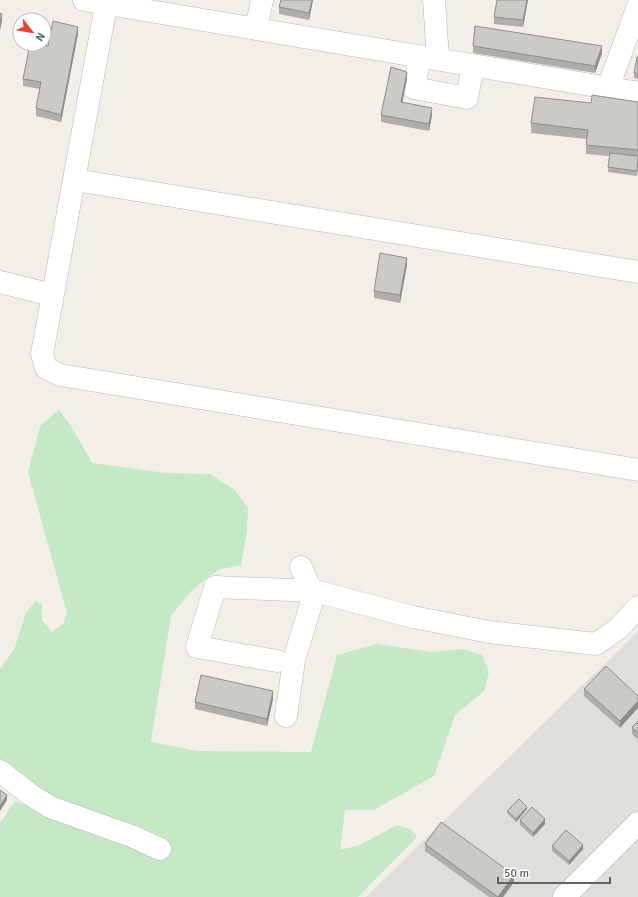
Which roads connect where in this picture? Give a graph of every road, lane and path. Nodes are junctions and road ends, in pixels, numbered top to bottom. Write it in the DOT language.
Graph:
graph roads {
  1 [pos="84,0"];
  2 [pos="262,0"];
  3 [pos="434,0"];
  4 [pos="106,2"];
  5 [pos="638,6"];
  6 [pos="256,29"];
  7 [pos="429,58"];
  8 [pos="473,65"];
  9 [pos="608,88"];
  10 [pos="638,93"];
  11 [pos="75,180"];
  12 [pos="638,272"];
  13 [pos="0,282"];
  14 [pos="52,295"];
  15 [pos="638,470"];
  16 [pos="301,567"];
  17 [pos="315,591"];
  18 [pos="638,607"];
  19 [pos="277,660"];
  20 [pos="286,716"];
  21 [pos="0,771"];
  22 [pos="638,823"];
  23 [pos="160,849"];
  24 [pos="564,897"];
  1 -- 4 [label="street"];
  2 -- 6 [label="street"];
  3 -- 7 [label="street"];
  4 -- 6 [label="street"];
  4 -- 11 [label="street"];
  5 -- 9 [label="street"];
  6 -- 7 [label="street"];
  7 -- 8 [label="street"];
  7 -- 8 [label="street"];
  8 -- 9 [label="street"];
  9 -- 10 [label="street"];
  11 -- 12 [label="street"];
  11 -- 14 [label="street"];
  13 -- 14 [label="street"];
  14 -- 15 [label="street"];
  16 -- 17 [label="street"];
  17 -- 18 [label="street"];
  17 -- 19 [label="street"];
  17 -- 20 [label="street"];
  21 -- 23 [label="street"];
  22 -- 24 [label="street"];
}
